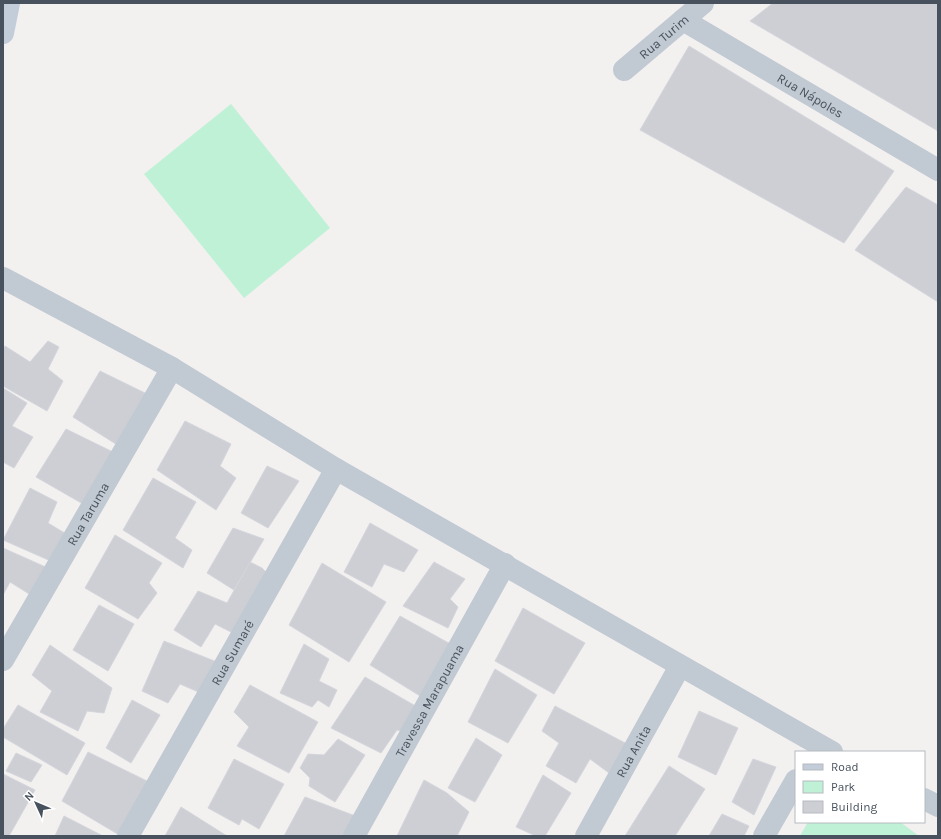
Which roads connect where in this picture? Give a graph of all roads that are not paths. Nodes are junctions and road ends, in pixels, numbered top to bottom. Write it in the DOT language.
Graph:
graph roads {
  1 [pos="9,3"];
  2 [pos="703,3"];
  3 [pos="683,20"];
  4 [pos="3,34"];
  5 [pos="624,70"];
  6 [pos="938,170"];
  7 [pos="3,278"];
  8 [pos="172,368"];
  9 [pos="336,469"];
  10 [pos="505,564"];
  11 [pos="3,660"];
  12 [pos="680,666"];
  13 [pos="820,749"];
  14 [pos="795,782"];
  15 [pos="925,800"];
  16 [pos="938,806"];
  17 [pos="128,836"];
  18 [pos="354,836"];
  19 [pos="586,836"];
  20 [pos="764,836"];
  1 -- 4 [label="street"];
  2 -- 3 [label="street, Rua Turim"];
  3 -- 5 [label="street, Rua Turim"];
  3 -- 6 [label="street, Rua Nápoles"];
  7 -- 8 [label="street"];
  8 -- 9 [label="street"];
  8 -- 11 [label="street, Rua Taruma"];
  9 -- 10 [label="street"];
  9 -- 17 [label="street, Rua Sumaré"];
  10 -- 12 [label="street"];
  10 -- 18 [label="street, Travessa Marapuama"];
  12 -- 13 [label="street"];
  12 -- 19 [label="street, Rua Anita"];
  14 -- 20 [label="street"];
  15 -- 16 [label="street"];
}
